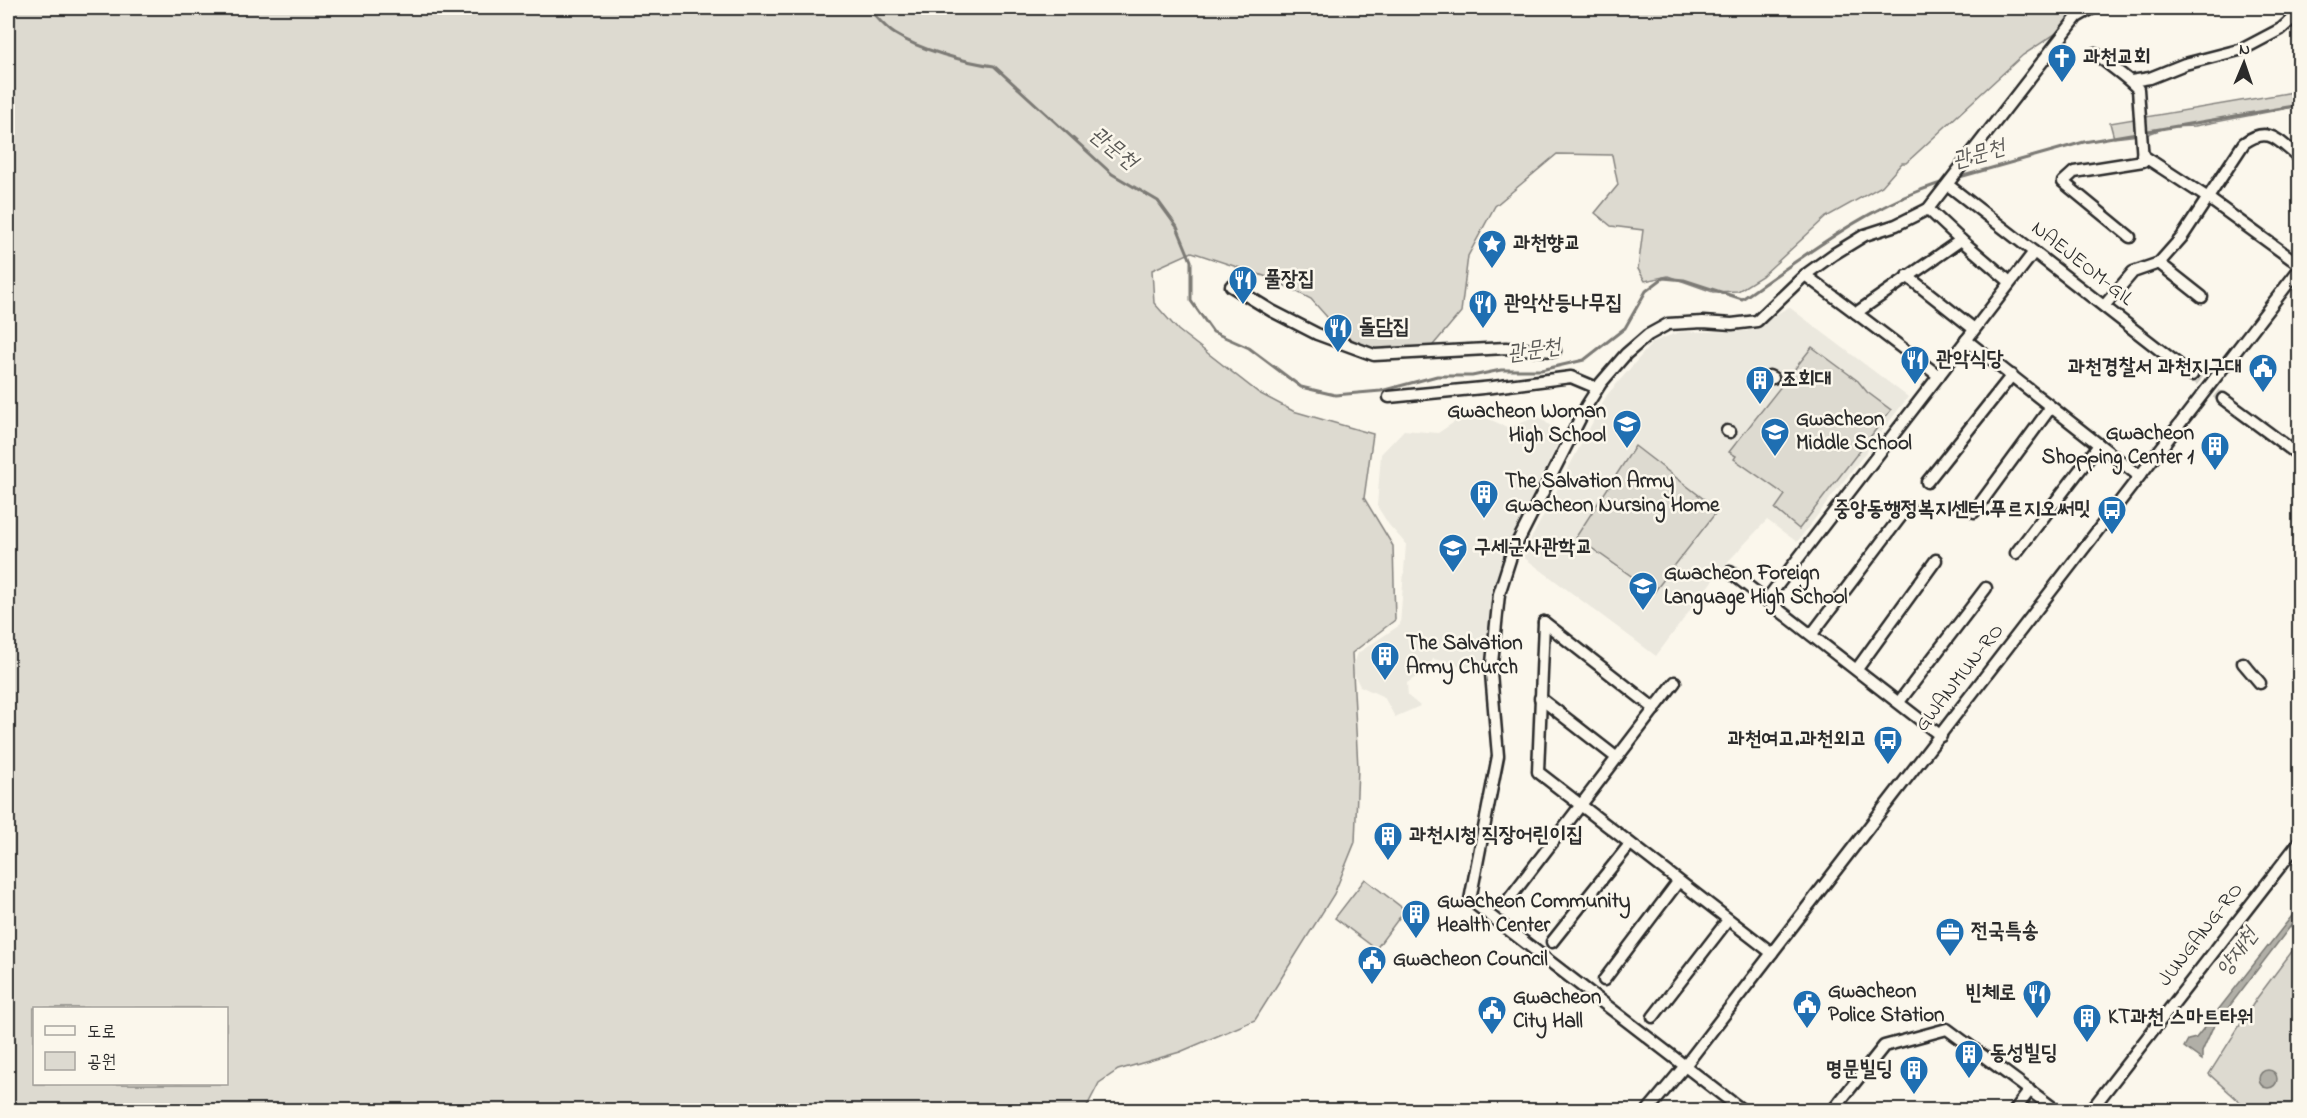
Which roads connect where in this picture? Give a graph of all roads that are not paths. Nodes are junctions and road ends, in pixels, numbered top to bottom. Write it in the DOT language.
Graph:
graph roads {
  1 [pos="2093,8"];
  2 [pos="2300,12"];
  3 [pos="2095,53"];
  4 [pos="2131,81"];
  5 [pos="2142,155"];
  6 [pos="2300,158"];
  7 [pos="1948,184"];
  8 [pos="2208,198"];
  9 [pos="1928,209"];
  10 [pos="2130,237"];
  11 [pos="1961,240"];
  12 [pos="2034,252"];
  13 [pos="2159,263"];
  14 [pos="2300,267"];
  15 [pos="1805,275"];
  16 [pos="1907,276"];
  17 [pos="2010,282"];
  18 [pos="1231,286"];
  19 [pos="2202,297"];
  20 [pos="2104,306"];
  21 [pos="1856,313"];
  22 [pos="1974,329"];
  23 [pos="1966,340"];
  24 [pos="1555,351"];
  25 [pos="2012,375"];
  26 [pos="2192,375"];
  27 [pos="1939,376"];
  28 [pos="1597,388"];
  29 [pos="1389,397"];
  30 [pos="2223,399"];
  31 [pos="2051,407"];
  32 [pos="2099,445"];
  33 [pos="2300,456"];
  34 [pos="2139,476"];
  35 [pos="1927,482"];
  36 [pos="1908,507"];
  37 [pos="1974,512"];
  38 [pos="2016,553"];
  39 [pos="1936,561"];
  40 [pos="1730,572"];
  41 [pos="1986,588"];
  42 [pos="1767,599"];
  43 [pos="1812,634"];
  44 [pos="2243,663"];
  45 [pos="1857,669"];
  46 [pos="1675,682"];
  47 [pos="2260,683"];
  48 [pos="1540,698"];
  49 [pos="1899,702"];
  50 [pos="1655,709"];
  51 [pos="1941,735"];
  52 [pos="1617,758"];
  53 [pos="1580,806"];
  54 [pos="2300,841"];
  55 [pos="1630,844"];
  56 [pos="1678,882"];
  57 [pos="1509,899"];
  58 [pos="1728,920"];
  59 [pos="1552,942"];
  60 [pos="1772,953"];
  61 [pos="1604,980"];
  62 [pos="1653,1017"];
  63 [pos="1684,1067"];
  64 [pos="2030,1090"];
  65 [pos="1838,1109"];
  66 [pos="1648,1110"];
  67 [pos="1742,1110"];
  68 [pos="2015,1110"];
  69 [pos="2056,1110"];
  70 [pos="2091,1110"];
  1 -- 7 [label="street"];
  2 -- 4 [label="street"];
  3 -- 4 [label="street"];
  4 -- 5 [label="street"];
  5 -- 8 [label="street"];
  5 -- 10 [label="street"];
  6 -- 8 [label="street"];
  7 -- 9 [label="street"];
  7 -- 12 [label="street, NAEJEOM-GIL"];
  8 -- 13 [label="street"];
  8 -- 14 [label="street"];
  9 -- 11 [label="street"];
  9 -- 15 [label="street"];
  11 -- 16 [label="street"];
  11 -- 17 [label="street"];
  12 -- 17 [label="street"];
  12 -- 20 [label="street, NAEJEOM-GIL"];
  13 -- 19 [label="street"];
  13 -- 20 [label="street"];
  14 -- 34 [label="street, GWANMUN-RO"];
  15 -- 21 [label="street"];
  15 -- 28 [label="street"];
  16 -- 21 [label="street"];
  16 -- 22 [label="street"];
  17 -- 22 [label="street"];
  18 -- 24 [label="street"];
  20 -- 26 [label="street, NAEJEOM-GIL"];
  21 -- 27 [label="street"];
  22 -- 23 [label="street"];
  23 -- 25 [label="street"];
  23 -- 27 [label="street"];
  25 -- 31 [label="street"];
  25 -- 35 [label="street"];
  27 -- 42 [label="street"];
  28 -- 29 [label="street"];
  28 -- 63 [label="street"];
  30 -- 33 [label="street"];
  31 -- 32 [label="street"];
  31 -- 37 [label="street"];
  32 -- 34 [label="street"];
  32 -- 38 [label="street"];
  34 -- 51 [label="street, GWANMUN-RO"];
  36 -- 43 [label="street"];
  39 -- 45 [label="street"];
  40 -- 42 [label="street"];
  41 -- 49 [label="street"];
  42 -- 43 [label="street"];
  43 -- 45 [label="street"];
  44 -- 47 [label="street"];
  45 -- 49 [label="street"];
  46 -- 50 [label="street"];
  48 -- 50 [label="street"];
  48 -- 52 [label="street"];
  48 -- 53 [label="street"];
  49 -- 51 [label="street"];
  50 -- 52 [label="street"];
  51 -- 60 [label="street, GWANMUN-RO"];
  52 -- 53 [label="street"];
  53 -- 55 [label="street"];
  53 -- 57 [label="street"];
  54 -- 70 [label="street, JUNGANG-RO"];
  55 -- 56 [label="street"];
  55 -- 59 [label="street"];
  56 -- 58 [label="street"];
  56 -- 61 [label="street"];
  58 -- 60 [label="street"];
  58 -- 62 [label="street"];
  60 -- 63 [label="street, GWANMUN-RO"];
  63 -- 66 [label="street, GWANMUN-RO"];
  63 -- 67 [label="street"];
  64 -- 65 [label="street"];
  64 -- 68 [label="street"];
  64 -- 69 [label="street"];
}
